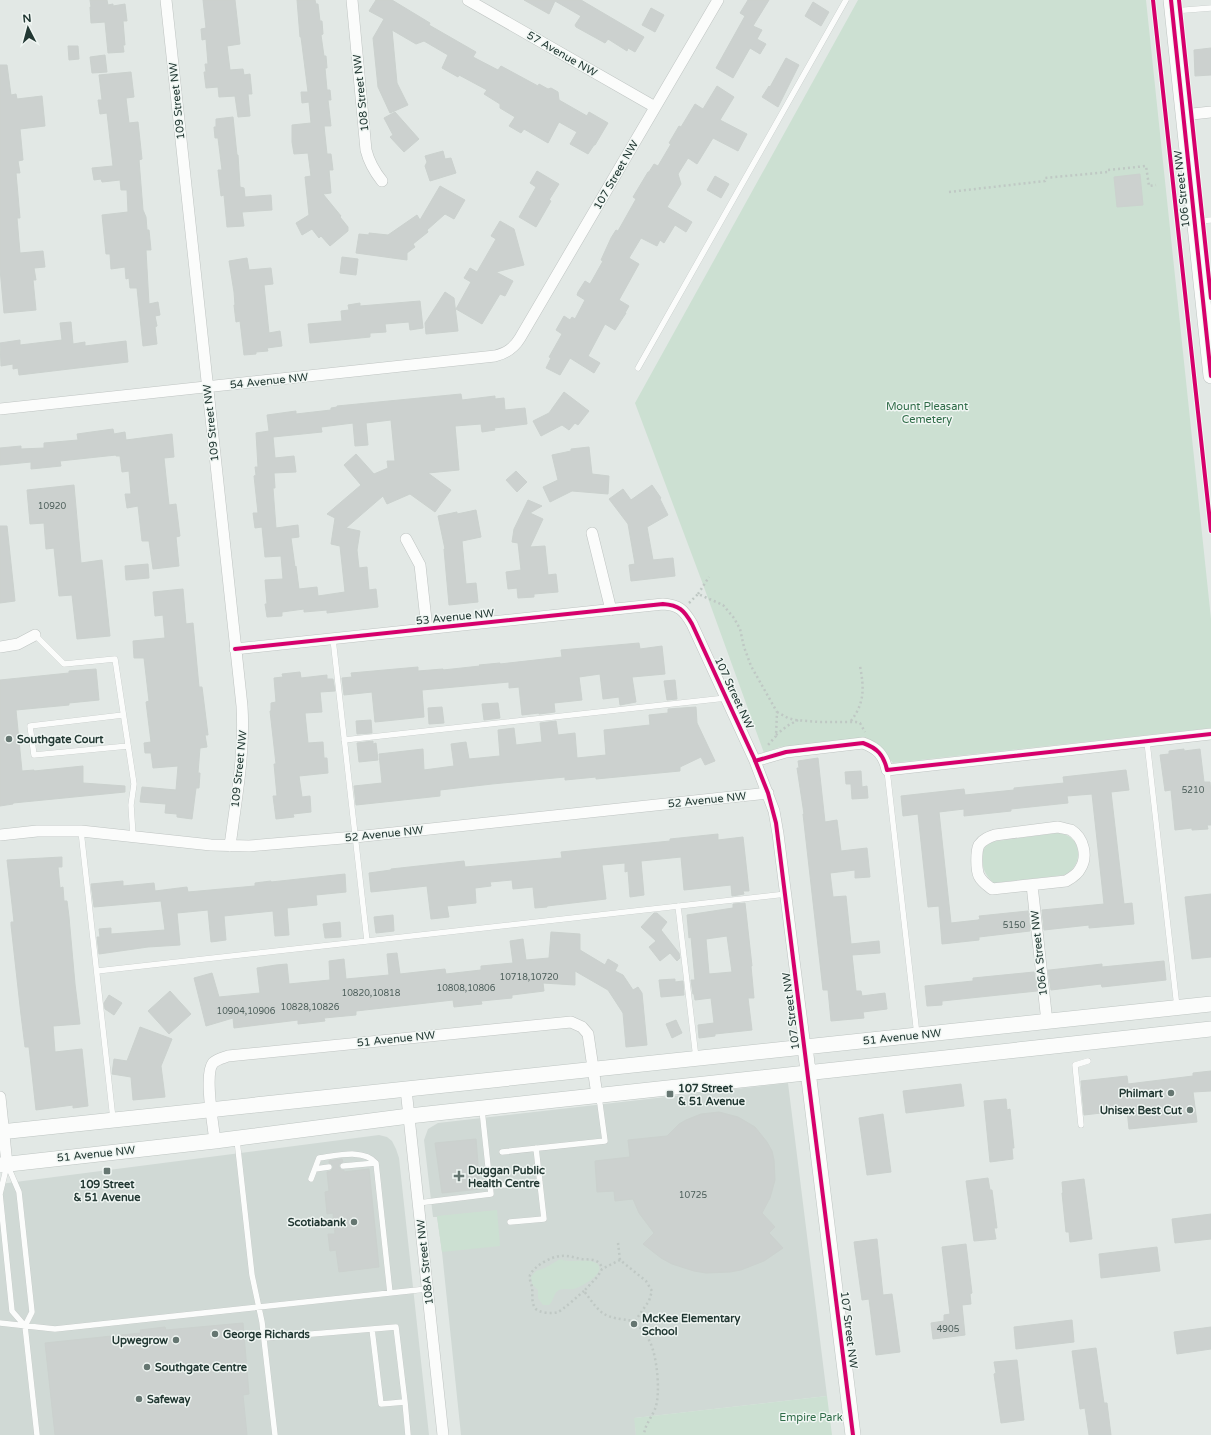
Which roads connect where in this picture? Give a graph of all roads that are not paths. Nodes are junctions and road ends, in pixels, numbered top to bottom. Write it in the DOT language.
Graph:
graph roads {
  1 [pos="166,0"];
  2 [pos="352,0"];
  3 [pos="468,0"];
  4 [pos="718,0"];
  5 [pos="846,0"];
  6 [pos="1172,6"];
  7 [pos="1211,8"];
  8 [pos="655,107"];
  9 [pos="1211,112"];
  10 [pos="1183,115"];
  11 [pos="382,181"];
  12 [pos="1211,220"];
  13 [pos="1195,221"];
  14 [pos="512,349"];
  15 [pos="638,368"];
  16 [pos="1211,376"];
  17 [pos="208,387"];
  18 [pos="0,409"];
  19 [pos="592,533"];
  20 [pos="406,539"];
  21 [pos="676,606"];
  22 [pos="611,610"];
  23 [pos="427,629"];
  24 [pos="35,635"];
  25 [pos="333,639"];
  26 [pos="0,648"];
  27 [pos="235,649"];
  28 [pos="726,698"];
  29 [pos="123,715"];
  30 [pos="1211,734"];
  31 [pos="344,740"];
  32 [pos="1147,742"];
  33 [pos="128,746"];
  34 [pos="755,761"];
  35 [pos="887,770"];
  36 [pos="768,794"];
  37 [pos="81,831"];
  38 [pos="0,835"];
  39 [pos="133,836"];
  40 [pos="355,837"];
  41 [pos="230,846"];
  42 [pos="1032,885"];
  43 [pos="786,894"];
  44 [pos="678,906"];
  45 [pos="367,941"];
  46 [pos="97,971"];
  47 [pos="1211,1004"];
  48 [pos="1177,1008"];
  49 [pos="1047,1022"];
  50 [pos="1211,1029"];
  51 [pos="918,1035"];
  52 [pos="805,1047"];
  53 [pos="696,1058"];
  54 [pos="1088,1061"];
  55 [pos="593,1069"];
  56 [pos="808,1072"];
  57 [pos="406,1089"];
  58 [pos="597,1095"];
  59 [pos="0,1097"];
  60 [pos="482,1108"];
  61 [pos="212,1110"];
  62 [pos="409,1116"];
  63 [pos="113,1120"];
  64 [pos="1081,1125"];
  65 [pos="2,1132"];
  66 [pos="237,1138"];
  67 [pos="215,1141"];
  68 [pos="536,1148"];
  69 [pos="502,1152"];
  70 [pos="376,1163"];
  71 [pos="4,1165"];
  72 [pos="343,1166"];
  73 [pos="329,1167"];
  74 [pos="315,1168"];
  75 [pos="311,1179"];
  76 [pos="540,1182"];
  77 [pos="504,1185"];
  78 [pos="418,1203"];
  79 [pos="510,1222"];
  80 [pos="428,1289"];
  81 [pos="390,1293"];
  82 [pos="259,1306"];
  83 [pos="0,1323"];
  84 [pos="25,1326"];
  85 [pos="372,1329"];
  86 [pos="264,1338"];
  87 [pos="405,1402"];
  88 [pos="37,1435"];
  89 [pos="275,1435"];
  90 [pos="408,1435"];
  91 [pos="443,1435"];
  92 [pos="853,1435"];
  1 -- 17 [label="street, 109 Street NW"];
  2 -- 11 [label="street, 108 Street NW"];
  3 -- 8 [label="street, 57 Avenue NW"];
  4 -- 8 [label="street, 107 Street NW"];
  5 -- 15 [label="lane"];
  6 -- 7 [label="lane"];
  6 -- 10 [label="main road, 106 Street NW"];
  8 -- 14 [label="street, 107 Street NW"];
  9 -- 10 [label="street"];
  10 -- 13 [label="main road, 106 Street NW"];
  12 -- 13 [label="lane"];
  13 -- 16 [label="main road, 106 Street NW"];
  14 -- 17 [label="street, 54 Avenue NW"];
  17 -- 18 [label="street, 54 Avenue NW"];
  17 -- 27 [label="street, 109 Street NW"];
  19 -- 22 [label="street"];
  20 -- 23 [label="street"];
  21 -- 22 [label="street, 53 Avenue NW"];
  21 -- 28 [label="street, 107 Street NW"];
  22 -- 23 [label="street, 53 Avenue NW"];
  23 -- 25 [label="street, 53 Avenue NW"];
  24 -- 26 [label="street"];
  24 -- 29 [label="lane"];
  25 -- 27 [label="street, 53 Avenue NW"];
  25 -- 31 [label="lane"];
  27 -- 41 [label="street, 109 Street NW"];
  28 -- 31 [label="lane"];
  28 -- 34 [label="street, 107 Street NW"];
  29 -- 33 [label="lane"];
  29 -- 33 [label="lane"];
  30 -- 32 [label="street"];
  31 -- 40 [label="lane"];
  32 -- 35 [label="street"];
  32 -- 48 [label="lane"];
  33 -- 39 [label="lane"];
  34 -- 35 [label="street"];
  34 -- 36 [label="street, 107 Street NW"];
  35 -- 51 [label="lane"];
  36 -- 40 [label="street, 52 Avenue NW"];
  36 -- 43 [label="street, 107 Street NW"];
  37 -- 38 [label="street, 52 Avenue NW"];
  37 -- 39 [label="street, 52 Avenue NW"];
  37 -- 46 [label="lane"];
  39 -- 41 [label="street, 52 Avenue NW"];
  40 -- 41 [label="street, 52 Avenue NW"];
  40 -- 45 [label="lane"];
  42 -- 42 [label="street"];
  42 -- 49 [label="street, 106A Street NW"];
  43 -- 44 [label="lane"];
  43 -- 52 [label="street, 107 Street NW"];
  44 -- 45 [label="lane"];
  44 -- 53 [label="lane"];
  45 -- 46 [label="lane"];
  46 -- 63 [label="lane"];
  47 -- 48 [label="main road, 51 Avenue NW"];
  48 -- 49 [label="main road, 51 Avenue NW"];
  49 -- 51 [label="main road, 51 Avenue NW"];
  50 -- 56 [label="main road, 51 Avenue NW"];
  51 -- 52 [label="main road, 51 Avenue NW"];
  52 -- 53 [label="main road, 51 Avenue NW"];
  52 -- 56 [label="main road, 107 Street NW"];
  53 -- 55 [label="main road, 51 Avenue NW"];
  54 -- 64 [label="lane"];
  55 -- 57 [label="main road, 51 Avenue NW"];
  55 -- 58 [label="street, 51 Avenue NW"];
  55 -- 61 [label="street, 51 Avenue NW"];
  56 -- 58 [label="main road, 51 Avenue NW"];
  56 -- 92 [label="main road, 107 Street NW"];
  57 -- 61 [label="main road, 51 Avenue NW"];
  57 -- 62 [label="street, 108A Street NW"];
  58 -- 60 [label="main road, 51 Avenue NW"];
  58 -- 68 [label="lane"];
  59 -- 65 [label="street"];
  60 -- 62 [label="main road, 51 Avenue NW"];
  60 -- 78 [label="lane"];
  61 -- 63 [label="main road, 51 Avenue NW"];
  61 -- 67 [label="street, 51 Avenue NW"];
  62 -- 66 [label="main road, 51 Avenue NW"];
  62 -- 78 [label="street, 108A Street NW"];
  63 -- 65 [label="main road, 51 Avenue NW"];
  65 -- 71 [label="street"];
  66 -- 67 [label="main road, 51 Avenue NW"];
  66 -- 82 [label="lane"];
  67 -- 71 [label="main road, 51 Avenue NW"];
  68 -- 69 [label="lane"];
  68 -- 76 [label="lane"];
  70 -- 72 [label="lane"];
  70 -- 74 [label="lane"];
  70 -- 81 [label="lane"];
  71 -- 84 [label="lane"];
  71 -- 84 [label="lane"];
  73 -- 74 [label="lane"];
  74 -- 75 [label="lane"];
  76 -- 77 [label="lane"];
  76 -- 79 [label="lane"];
  78 -- 80 [label="street, 108A Street NW"];
  80 -- 81 [label="lane"];
  80 -- 91 [label="street, 108A Street NW"];
  81 -- 82 [label="lane"];
  82 -- 84 [label="lane"];
  82 -- 86 [label="lane"];
  83 -- 84 [label="lane"];
  84 -- 88 [label="lane"];
  85 -- 86 [label="lane"];
  85 -- 87 [label="lane"];
  85 -- 87 [label="lane"];
  86 -- 89 [label="lane"];
  87 -- 90 [label="lane"];
}
